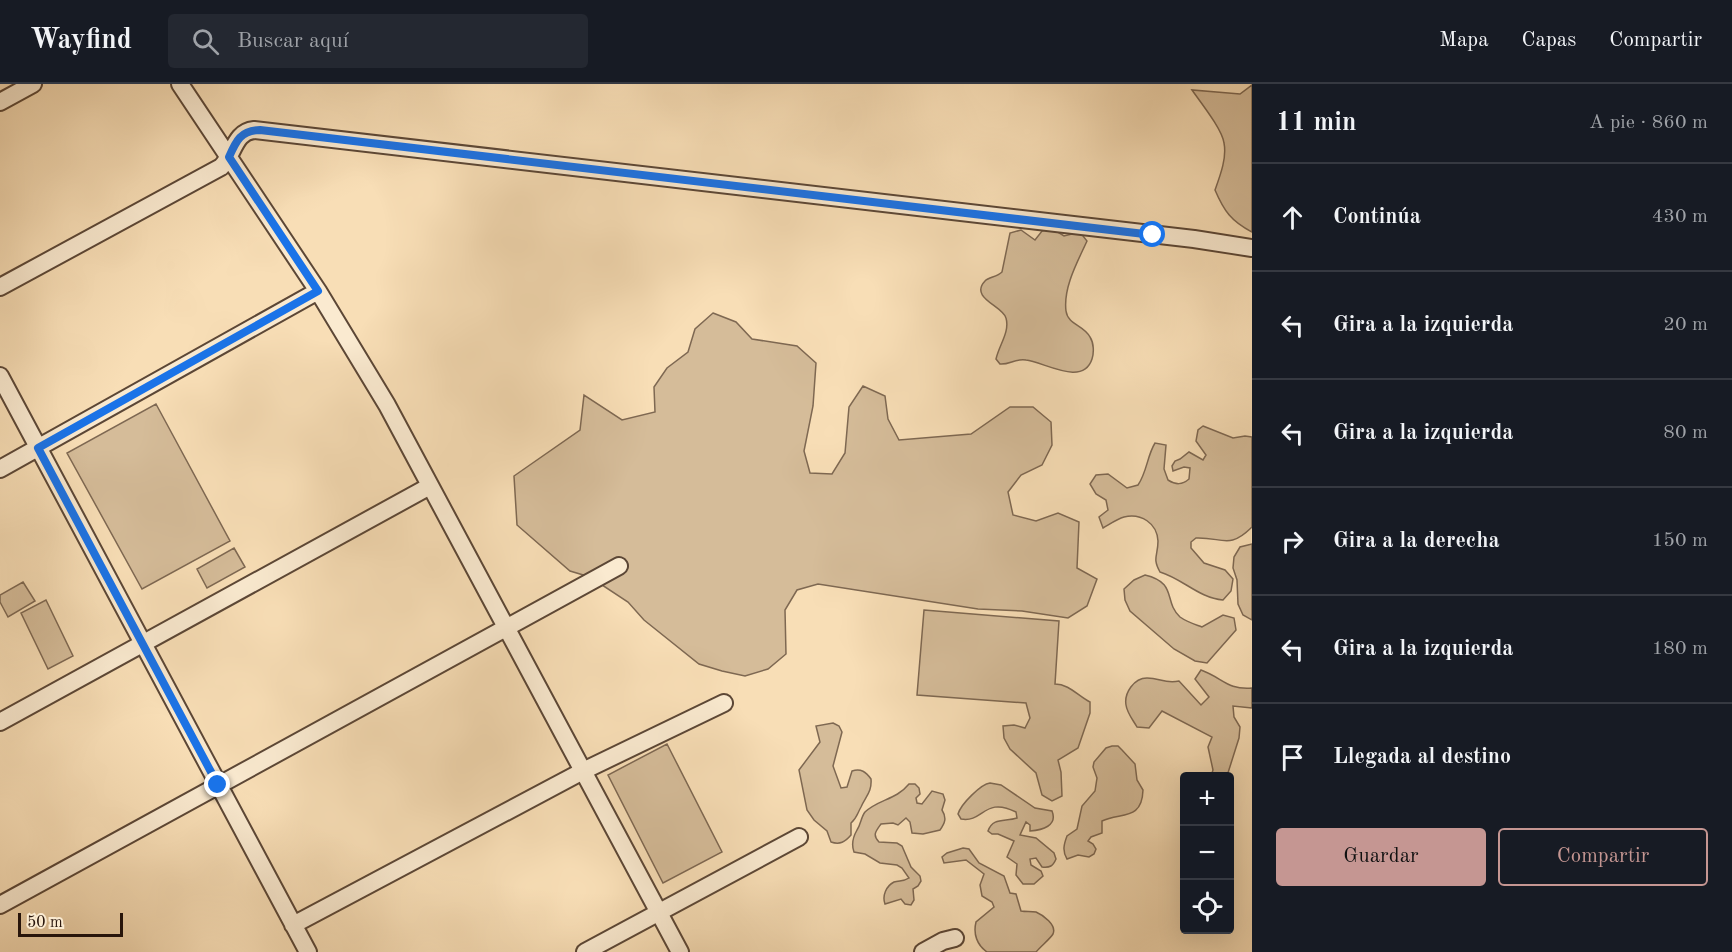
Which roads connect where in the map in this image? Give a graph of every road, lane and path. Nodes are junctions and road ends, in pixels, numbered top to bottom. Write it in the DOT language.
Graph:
graph roads {
  1 [pos="33,84"];
  2 [pos="180,84"];
  3 [pos="0,102"];
  4 [pos="229,157"];
  5 [pos="1252,248"];
  6 [pos="0,287"];
  7 [pos="318,291"];
  8 [pos="0,376"];
  9 [pos="38,448"];
  10 [pos="0,469"];
  11 [pos="430,486"];
  12 [pos="619,566"];
  13 [pos="506,628"];
  14 [pos="142,643"];
  15 [pos="724,703"];
  16 [pos="0,722"];
  17 [pos="583,771"];
  18 [pos="218,785"];
  19 [pos="799,837"];
  20 [pos="0,905"];
  21 [pos="659,913"];
  22 [pos="293,925"];
  23 [pos="955,938"];
  24 [pos="308,952"];
  25 [pos="585,952"];
  26 [pos="680,952"];
  27 [pos="922,952"];
  1 -- 3 [label="street"];
  2 -- 4 [label="street"];
  4 -- 5 [label="street"];
  4 -- 6 [label="street"];
  4 -- 7 [label="street"];
  7 -- 9 [label="street"];
  7 -- 11 [label="street"];
  8 -- 9 [label="street"];
  9 -- 10 [label="street"];
  9 -- 14 [label="street"];
  11 -- 13 [label="street"];
  11 -- 14 [label="street"];
  12 -- 13 [label="street"];
  13 -- 17 [label="street"];
  13 -- 18 [label="street"];
  14 -- 16 [label="street"];
  14 -- 18 [label="street"];
  15 -- 17 [label="street"];
  17 -- 21 [label="street"];
  17 -- 22 [label="street"];
  18 -- 20 [label="street"];
  18 -- 22 [label="street"];
  19 -- 21 [label="street"];
  21 -- 25 [label="street"];
  21 -- 26 [label="street"];
  22 -- 24 [label="street"];
  23 -- 27 [label="street"];
}
